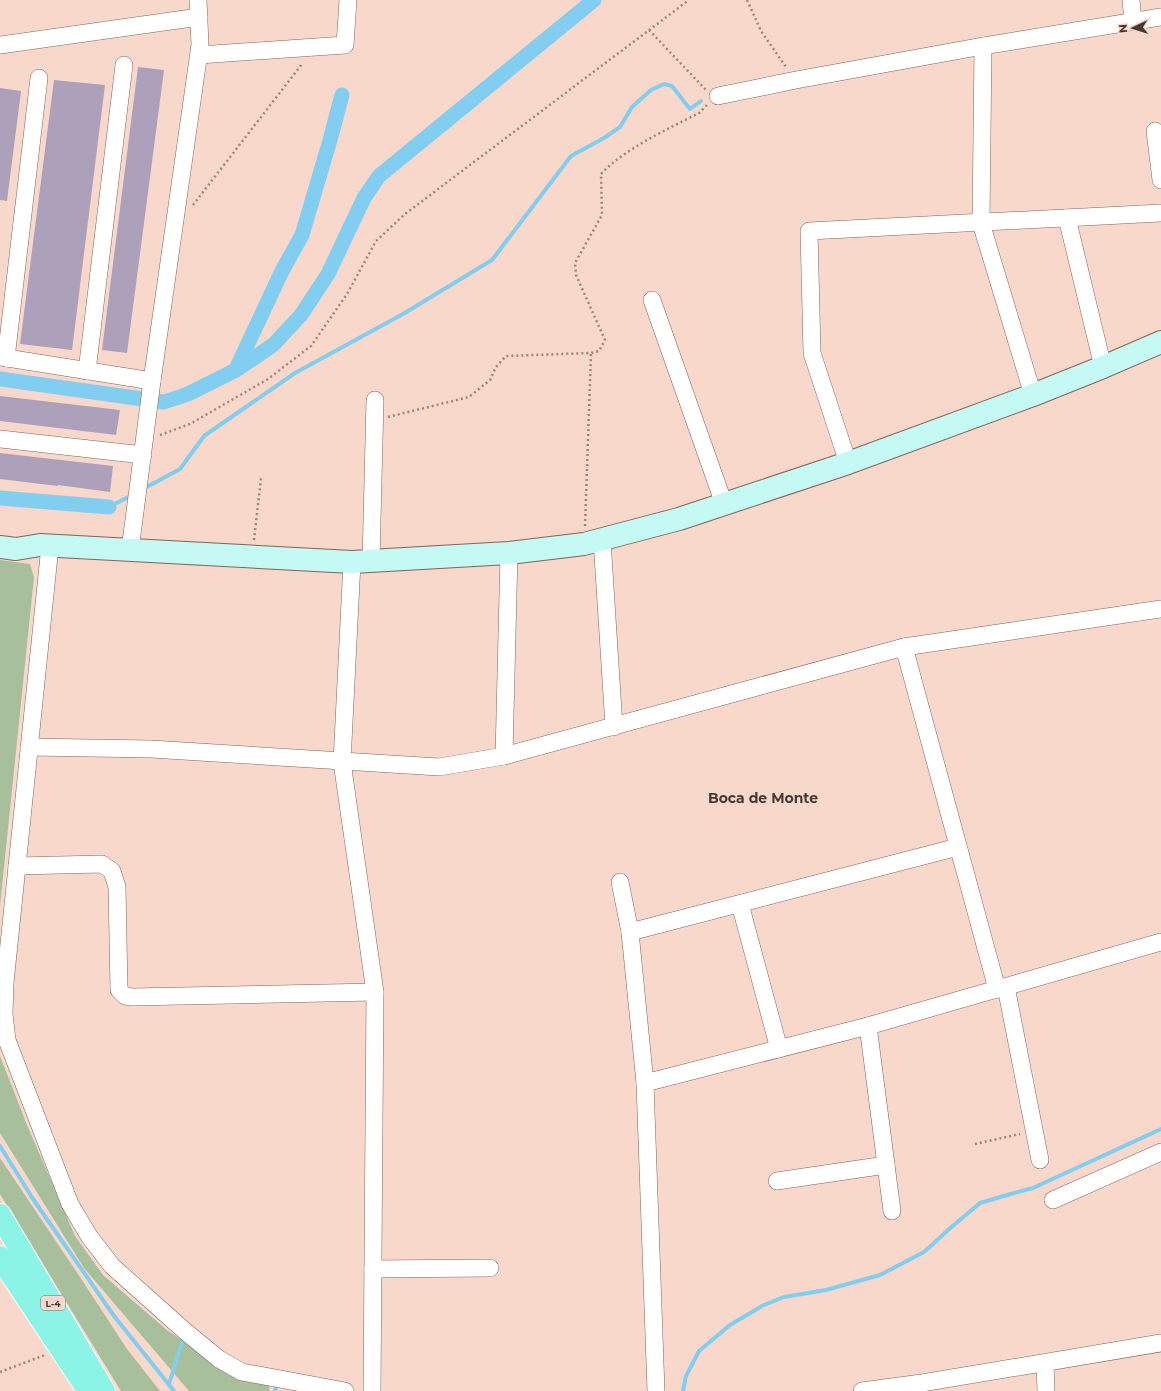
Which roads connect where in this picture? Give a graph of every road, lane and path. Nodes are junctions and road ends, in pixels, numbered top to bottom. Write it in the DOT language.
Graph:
graph roads {
  1 [pos="198,0"];
  2 [pos="348,0"];
  3 [pos="689,0"];
  4 [pos="746,0"];
  5 [pos="1131,0"];
  6 [pos="199,17"];
  7 [pos="1161,17"];
  8 [pos="1134,22"];
  9 [pos="649,30"];
  10 [pos="0,45"];
  11 [pos="983,46"];
  12 [pos="315,47"];
  13 [pos="199,55"];
  14 [pos="124,65"];
  15 [pos="39,78"];
  16 [pos="796,80"];
  17 [pos="718,96"];
  18 [pos="1155,131"];
  19 [pos="1161,180"];
  20 [pos="1161,213"];
  21 [pos="1067,218"];
  22 [pos="981,223"];
  23 [pos="174,229"];
  24 [pos="652,300"];
  25 [pos="1161,342"];
  26 [pos="590,353"];
  27 [pos="3,358"];
  28 [pos="1103,367"];
  29 [pos="87,371"];
  30 [pos="152,382"];
  31 [pos="1033,395"];
  32 [pos="375,400"];
  33 [pos="374,420"];
  34 [pos="0,439"];
  35 [pos="145,442"];
  36 [pos="848,463"];
  37 [pos="261,478"];
  38 [pos="724,504"];
  39 [pos="0,534"];
  40 [pos="131,539"];
  41 [pos="593,542"];
  42 [pos="45,546"];
  43 [pos="0,547"];
  44 [pos="509,553"];
  45 [pos="252,557"];
  46 [pos="362,562"];
  47 [pos="1161,609"];
  48 [pos="904,647"];
  49 [pos="614,727"];
  50 [pos="29,747"];
  51 [pos="504,756"];
  52 [pos="342,762"];
  53 [pos="958,848"];
  54 [pos="17,866"];
  55 [pos="620,882"];
  56 [pos="740,904"];
  57 [pos="630,932"];
  58 [pos="1161,942"];
  59 [pos="1001,988"];
  60 [pos="375,992"];
  61 [pos="868,1026"];
  62 [pos="779,1048"];
  63 [pos="645,1083"];
  64 [pos="1034,1131"];
  65 [pos="975,1144"];
  66 [pos="1161,1152"];
  67 [pos="1040,1160"];
  68 [pos="886,1165"];
  69 [pos="777,1181"];
  70 [pos="1053,1200"];
  71 [pos="892,1211"];
  72 [pos="1,1217"];
  73 [pos="0,1257"];
  74 [pos="490,1268"];
  75 [pos="373,1269"];
  76 [pos="1161,1343"];
  77 [pos="46,1355"];
  78 [pos="1045,1363"];
  79 [pos="0,1372"];
  80 [pos="89,1391"];
  81 [pos="104,1391"];
  82 [pos="345,1391"];
  83 [pos="372,1391"];
  84 [pos="656,1391"];
  85 [pos="862,1391"];
  86 [pos="1046,1391"];
  1 -- 6 [label="street"];
  2 -- 12 [label="street"];
  3 -- 9 [label="path"];
  4 -- 16 [label="path"];
  5 -- 8 [label="street"];
  6 -- 10 [label="street"];
  6 -- 13 [label="street"];
  7 -- 8 [label="street"];
  8 -- 11 [label="street"];
  9 -- 17 [label="path"];
  9 -- 35 [label="path"];
  11 -- 16 [label="street"];
  11 -- 22 [label="street"];
  12 -- 13 [label="street"];
  12 -- 23 [label="path"];
  13 -- 23 [label="street"];
  14 -- 29 [label="street"];
  15 -- 27 [label="street"];
  16 -- 17 [label="street"];
  17 -- 26 [label="path"];
  18 -- 19 [label="street"];
  20 -- 21 [label="street"];
  21 -- 22 [label="street"];
  21 -- 28 [label="street"];
  22 -- 31 [label="street"];
  22 -- 36 [label="street"];
  23 -- 30 [label="street"];
  24 -- 38 [label="street"];
  25 -- 28 [label="main road"];
  26 -- 33 [label="path"];
  26 -- 41 [label="path"];
  27 -- 29 [label="street"];
  28 -- 31 [label="main road"];
  29 -- 30 [label="street"];
  30 -- 35 [label="street"];
  31 -- 36 [label="main road"];
  32 -- 33 [label="street"];
  33 -- 46 [label="street"];
  34 -- 35 [label="street"];
  35 -- 40 [label="street"];
  36 -- 38 [label="main road"];
  37 -- 45 [label="path"];
  38 -- 41 [label="main road"];
  39 -- 42 [label="main road"];
  40 -- 42 [label="main road"];
  40 -- 45 [label="main road"];
  41 -- 44 [label="main road"];
  41 -- 49 [label="street"];
  42 -- 43 [label="main road"];
  42 -- 50 [label="street"];
  44 -- 46 [label="main road"];
  44 -- 51 [label="street"];
  45 -- 46 [label="main road"];
  46 -- 52 [label="street"];
  47 -- 48 [label="street"];
  48 -- 49 [label="street"];
  48 -- 53 [label="street"];
  49 -- 51 [label="street"];
  50 -- 52 [label="street"];
  50 -- 54 [label="street"];
  51 -- 52 [label="street"];
  52 -- 60 [label="street"];
  53 -- 56 [label="street"];
  53 -- 59 [label="street"];
  54 -- 60 [label="street"];
  54 -- 82 [label="street"];
  55 -- 57 [label="street"];
  56 -- 57 [label="street"];
  56 -- 62 [label="street"];
  57 -- 63 [label="street"];
  58 -- 59 [label="street"];
  59 -- 61 [label="street"];
  59 -- 64 [label="street"];
  60 -- 75 [label="street"];
  61 -- 62 [label="street"];
  61 -- 68 [label="street"];
  62 -- 63 [label="street"];
  63 -- 84 [label="street"];
  64 -- 65 [label="path"];
  64 -- 67 [label="street"];
  66 -- 70 [label="street"];
  68 -- 69 [label="street"];
  68 -- 71 [label="street"];
  72 -- 81 [label="main road, L-4"];
  73 -- 80 [label="main road, L-4"];
  74 -- 75 [label="street"];
  75 -- 83 [label="street"];
  76 -- 78 [label="street"];
  77 -- 79 [label="path"];
  78 -- 85 [label="street"];
  78 -- 86 [label="street"];
}
